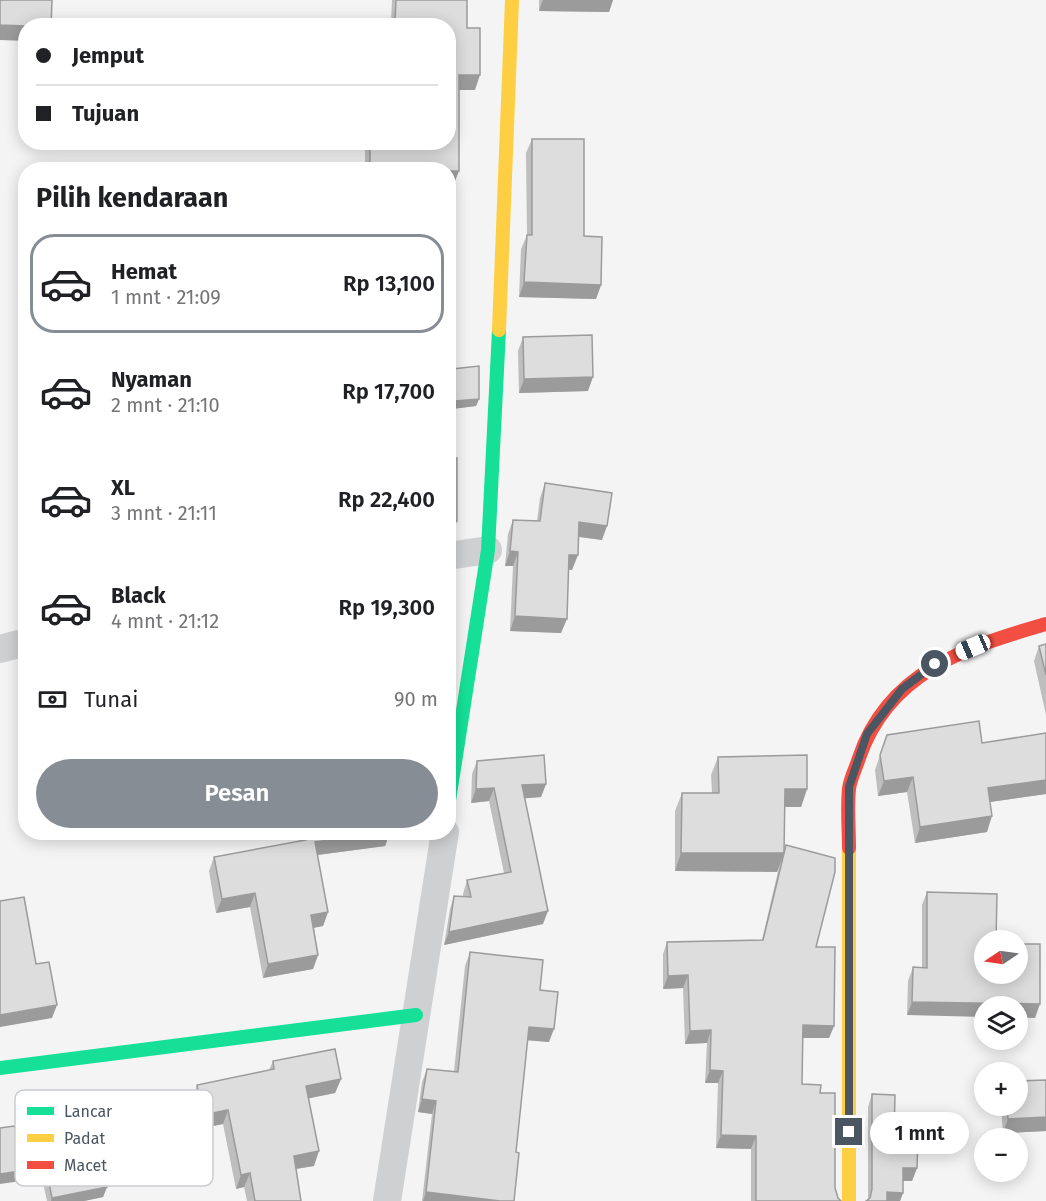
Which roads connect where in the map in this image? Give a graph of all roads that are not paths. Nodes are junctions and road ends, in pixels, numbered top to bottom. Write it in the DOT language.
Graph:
graph roads {
  1 [pos="512,0"];
  2 [pos="488,550"];
  3 [pos="456,555"];
  4 [pos="1046,624"];
  5 [pos="18,644"];
  6 [pos="0,649"];
  7 [pos="456,756"];
  8 [pos="444,840"];
  9 [pos="416,1015"];
  10 [pos="0,1068"];
  11 [pos="387,1201"];
  12 [pos="849,1201"];
  1 -- 2 [label="street"];
  2 -- 3 [label="street"];
  2 -- 7 [label="street"];
  4 -- 12 [label="street"];
  5 -- 6 [label="street"];
  8 -- 9 [label="street"];
  9 -- 10 [label="street"];
  9 -- 11 [label="street"];
}
